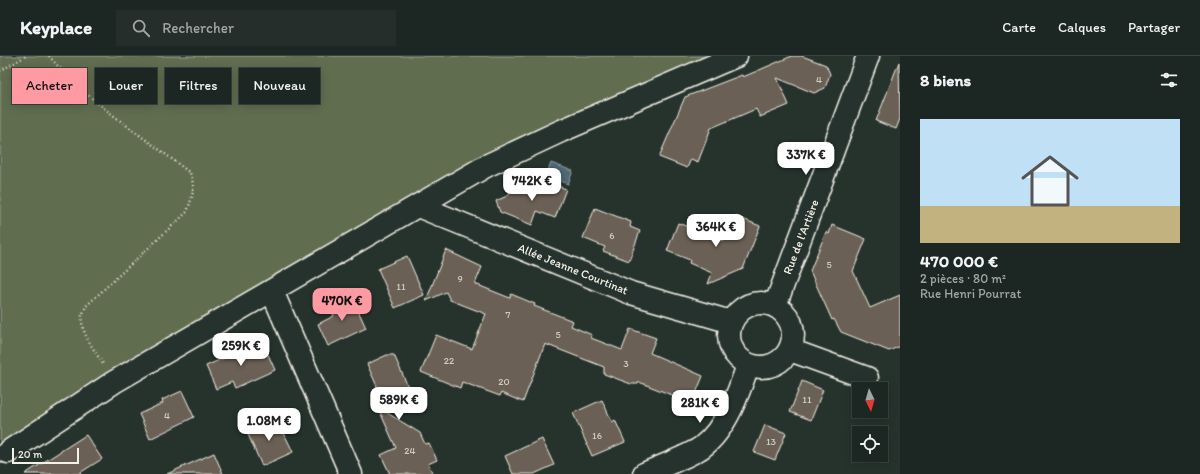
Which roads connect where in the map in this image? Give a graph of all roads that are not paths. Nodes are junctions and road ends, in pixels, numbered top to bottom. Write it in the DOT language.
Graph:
graph roads {
  1 [pos="736,56"];
  2 [pos="868,56"];
  3 [pos="418,206"];
  4 [pos="272,291"];
  5 [pos="775,306"];
  6 [pos="731,322"];
  7 [pos="790,350"];
  8 [pos="748,365"];
  9 [pos="867,378"];
  10 [pos="8,452"];
  11 [pos="350,474"];
  12 [pos="644,474"];
  1 -- 3 [label="street"];
  2 -- 5 [label="street, Rue de l'Artière"];
  3 -- 4 [label="street"];
  3 -- 6 [label="street, Allée Jeanne Courtinat"];
  4 -- 10 [label="street"];
  4 -- 11 [label="street"];
  5 -- 6 [label="street"];
  5 -- 7 [label="street"];
  6 -- 8 [label="street"];
  7 -- 8 [label="street"];
  7 -- 9 [label="street"];
  8 -- 12 [label="street"];
}
